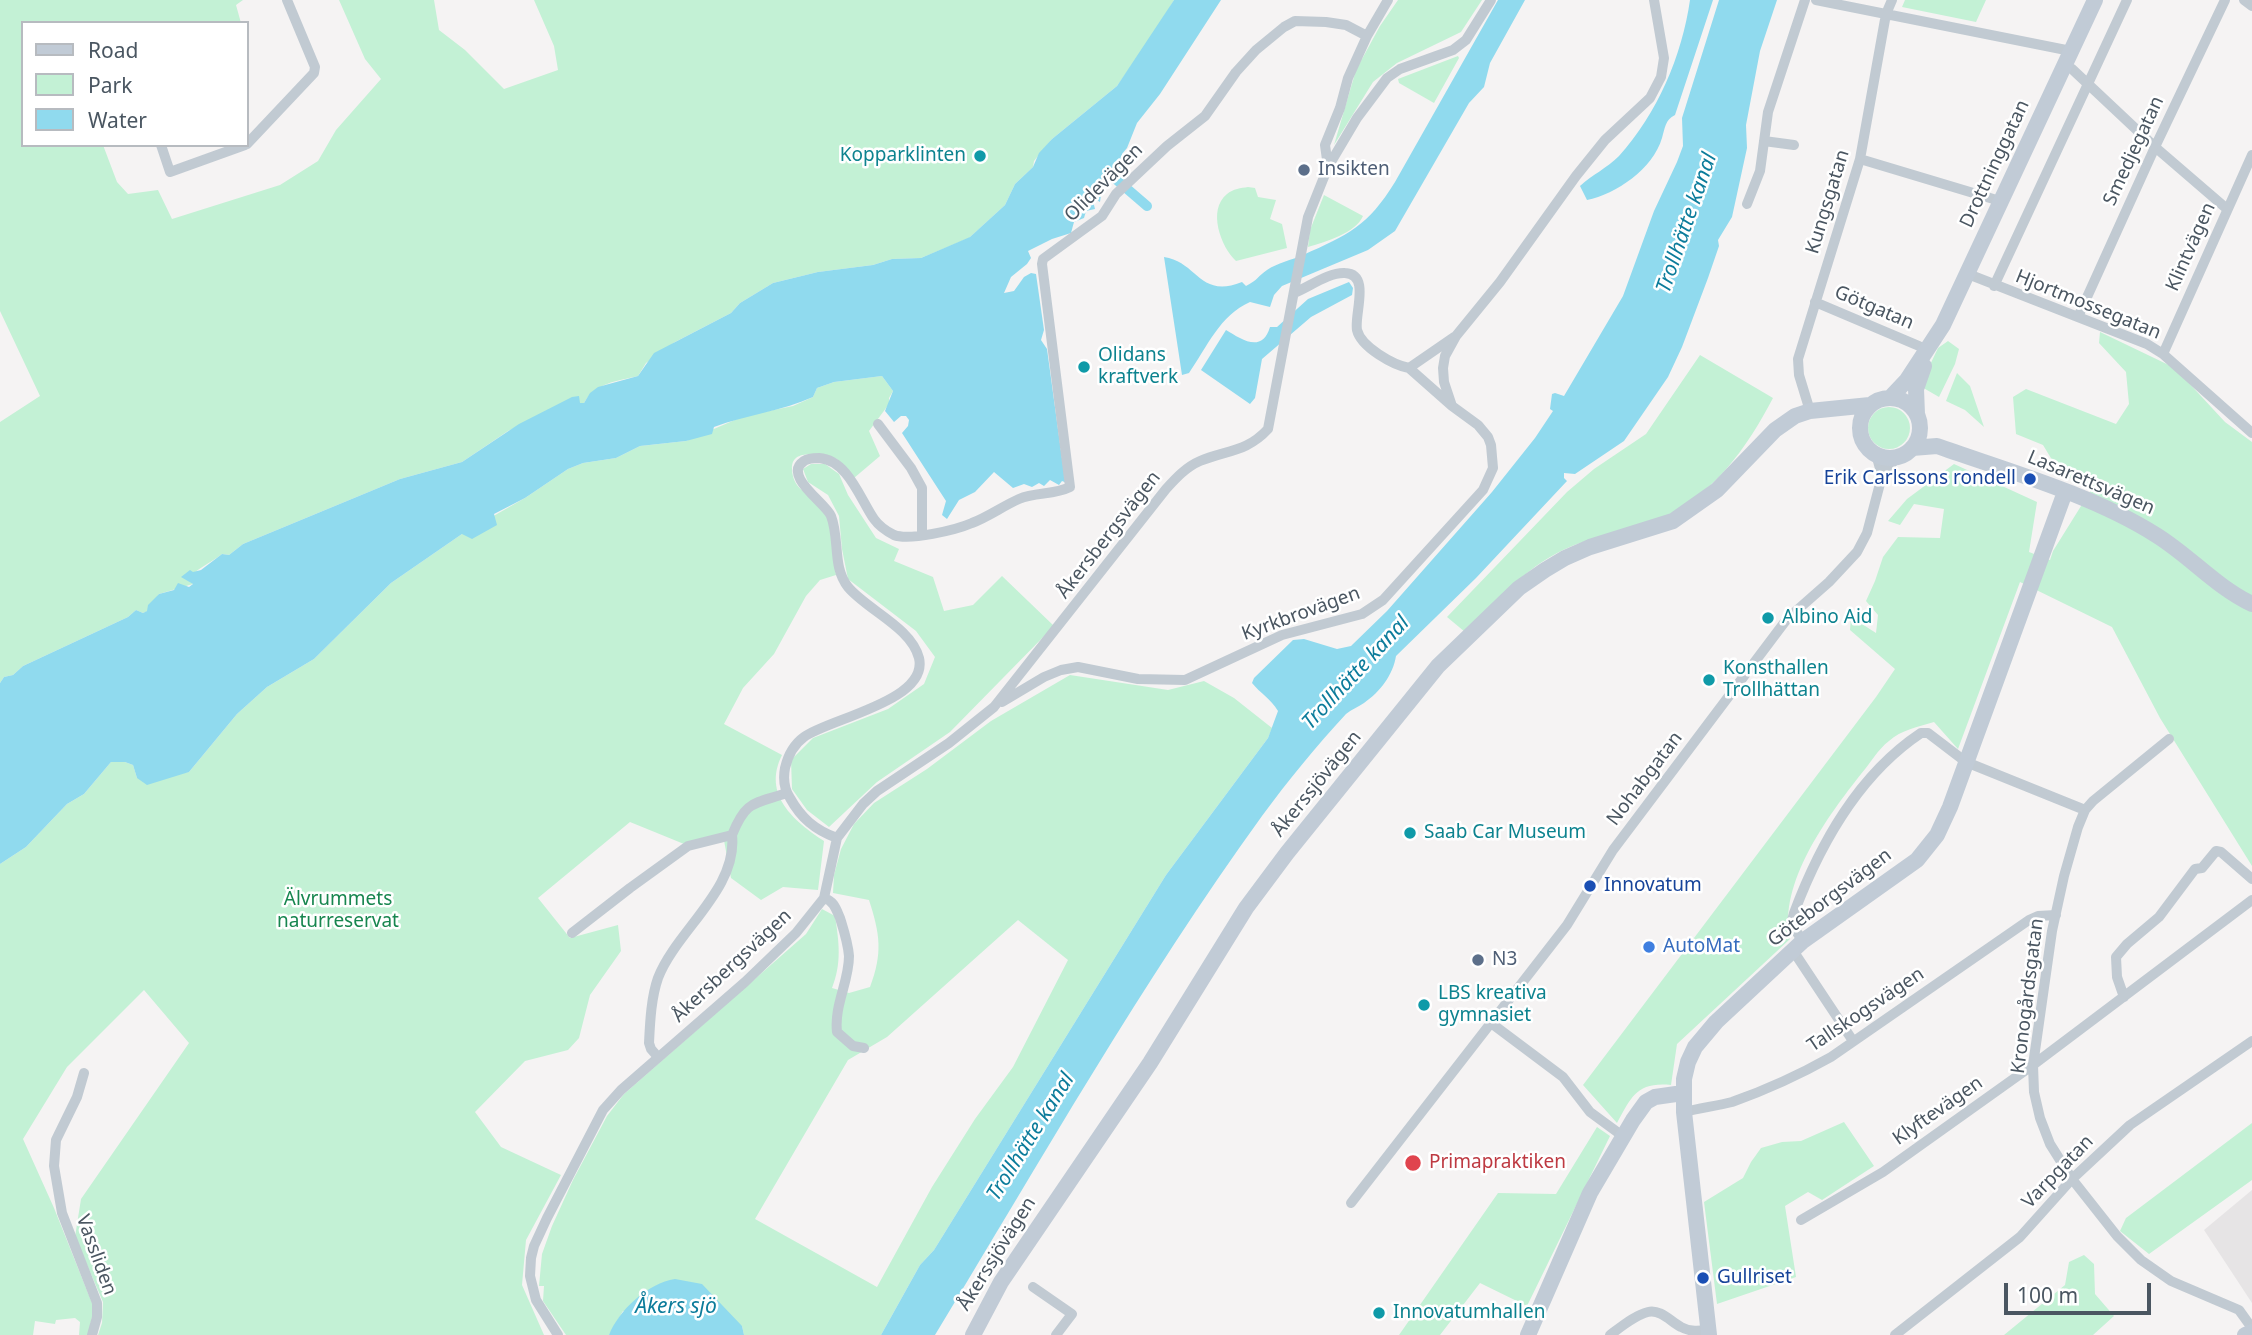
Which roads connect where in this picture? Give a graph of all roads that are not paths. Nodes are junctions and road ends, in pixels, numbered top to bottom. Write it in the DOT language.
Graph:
graph roads {
  1 [pos="287,0"];
  2 [pos="1388,0"];
  3 [pos="1491,0"];
  4 [pos="1654,0"];
  5 [pos="1805,0"];
  6 [pos="1816,0"];
  7 [pos="1892,0"];
  8 [pos="2095,0"];
  9 [pos="2127,0"];
  10 [pos="2225,0"];
  11 [pos="2244,0"];
  12 [pos="2252,6"];
  13 [pos="1886,14"];
  14 [pos="1367,36"];
  15 [pos="2067,58"];
  16 [pos="2088,84"];
  17 [pos="1764,141"];
  18 [pos="248,143"];
  19 [pos="1794,145"];
  20 [pos="162,147"];
  21 [pos="240,147"];
  22 [pos="2155,147"];
  23 [pos="2252,155"];
  24 [pos="1860,159"];
  25 [pos="1328,167"];
  26 [pos="2000,201"];
  27 [pos="1747,204"];
  28 [pos="2227,209"];
  29 [pos="1968,274"];
  30 [pos="1994,286"];
  31 [pos="1295,289"];
  32 [pos="1815,302"];
  33 [pos="2078,317"];
  34 [pos="1456,336"];
  35 [pos="1926,345"];
  36 [pos="2162,354"];
  37 [pos="1409,368"];
  38 [pos="1890,398"];
  39 [pos="1870,405"];
  40 [pos="1452,406"];
  41 [pos="1831,410"];
  42 [pos="1810,411"];
  43 [pos="1918,421"];
  44 [pos="878,424"];
  45 [pos="1860,425"];
  46 [pos="2252,433"];
  47 [pos="1937,446"];
  48 [pos="1912,449"];
  49 [pos="1876,454"];
  50 [pos="1897,457"];
  51 [pos="1882,476"];
  52 [pos="2065,492"];
  53 [pos="1058,493"];
  54 [pos="1068,502"];
  55 [pos="922,535"];
  56 [pos="2252,604"];
  57 [pos="994,707"];
  58 [pos="2169,739"];
  59 [pos="1966,762"];
  60 [pos="787,793"];
  61 [pos="2085,810"];
  62 [pos="732,835"];
  63 [pos="837,838"];
  64 [pos="2252,879"];
  65 [pos="824,898"];
  66 [pos="2252,900"];
  67 [pos="2056,915"];
  68 [pos="572,933"];
  69 [pos="1797,945"];
  70 [pos="2124,997"];
  71 [pos="1491,1023"];
  72 [pos="1853,1041"];
  73 [pos="2252,1041"];
  74 [pos="864,1048"];
  75 [pos="658,1058"];
  76 [pos="2033,1065"];
  77 [pos="84,1073"];
  78 [pos="1683,1093"];
  79 [pos="1684,1112"];
  80 [pos="1624,1137"];
  81 [pos="2072,1179"];
  82 [pos="1351,1203"];
  83 [pos="1801,1220"];
  84 [pos="1033,1287"];
  85 [pos="2252,1330"];
  86 [pos="1709,1333"];
  87 [pos="92,1335"];
  88 [pos="558,1335"];
  89 [pos="972,1335"];
  90 [pos="1056,1335"];
  91 [pos="1528,1335"];
  92 [pos="1610,1335"];
  93 [pos="1895,1335"];
  94 [pos="2245,1335"];
  1 -- 18 [label="street"];
  2 -- 14 [label="street"];
  3 -- 25 [label="street, Åkersbergsvägen"];
  4 -- 34 [label="street"];
  5 -- 17 [label="street"];
  6 -- 13 [label="street"];
  7 -- 13 [label="street, Kungsgatan"];
  8 -- 15 [label="street, Drottninggatan"];
  9 -- 16 [label="street"];
  10 -- 22 [label="street, Smedjegatan"];
  11 -- 12 [label="street"];
  13 -- 15 [label="street"];
  13 -- 24 [label="street, Kungsgatan"];
  14 -- 25 [label="street"];
  14 -- 53 [label="street, Olidevägen"];
  15 -- 16 [label="street"];
  15 -- 26 [label="street, Drottninggatan"];
  16 -- 22 [label="street"];
  16 -- 30 [label="street"];
  17 -- 19 [label="street"];
  17 -- 27 [label="street"];
  20 -- 21 [label="street"];
  22 -- 28 [label="street"];
  22 -- 33 [label="street, Smedjegatan"];
  23 -- 28 [label="street, Klintvägen"];
  24 -- 26 [label="street"];
  24 -- 32 [label="street, Kungsgatan"];
  25 -- 31 [label="street, Åkersbergsvägen"];
  26 -- 29 [label="street, Drottninggatan"];
  28 -- 36 [label="street, Klintvägen"];
  29 -- 30 [label="street, Hjortmossegatan"];
  29 -- 35 [label="street, Drottninggatan"];
  30 -- 33 [label="street, Hjortmossegatan"];
  31 -- 37 [label="street, Kyrkbrovägen"];
  31 -- 57 [label="street, Åkersbergsvägen"];
  32 -- 35 [label="street, Götgatan"];
  32 -- 42 [label="street, Kungsgatan"];
  33 -- 36 [label="street, Hjortmossegatan"];
  34 -- 37 [label="street"];
  34 -- 40 [label="street"];
  35 -- 38 [label="street, Drottninggatan"];
  35 -- 43 [label="street, Drottninggatan"];
  36 -- 46 [label="street, Hjortmossegatan"];
  37 -- 40 [label="street, Kyrkbrovägen"];
  38 -- 39 [label="street"];
  38 -- 43 [label="street"];
  39 -- 41 [label="street, Åkerssjövägen"];
  39 -- 45 [label="street"];
  40 -- 57 [label="street, Kyrkbrovägen"];
  41 -- 42 [label="street, Åkerssjövägen"];
  41 -- 45 [label="street"];
  42 -- 89 [label="street, Åkerssjövägen"];
  43 -- 47 [label="street, Lasarettsvägen"];
  43 -- 48 [label="street"];
  44 -- 55 [label="street"];
  45 -- 49 [label="street"];
  47 -- 48 [label="street, Lasarettsvägen"];
  47 -- 52 [label="street, Lasarettsvägen"];
  48 -- 50 [label="street"];
  49 -- 50 [label="street"];
  49 -- 51 [label="street, Nohabgatan"];
  50 -- 51 [label="street, Nohabgatan"];
  51 -- 71 [label="street, Nohabgatan"];
  52 -- 56 [label="street, Lasarettsvägen"];
  52 -- 59 [label="street, Göteborgsvägen"];
  53 -- 54 [label="street"];
  53 -- 55 [label="street"];
  55 -- 60 [label="street"];
  57 -- 63 [label="street, Åkersbergsvägen"];
  58 -- 61 [label="street, Kronogårdsgatan"];
  59 -- 61 [label="street"];
  59 -- 69 [label="street, Göteborgsvägen"];
  59 -- 69 [label="street"];
  60 -- 62 [label="street, Åkersbergsvägen"];
  60 -- 63 [label="street"];
  61 -- 67 [label="street, Kronogårdsgatan"];
  62 -- 68 [label="street"];
  62 -- 75 [label="street, Åkersbergsvägen"];
  63 -- 65 [label="street, Åkersbergsvägen"];
  64 -- 70 [label="street"];
  65 -- 74 [label="street"];
  65 -- 75 [label="street, Åkersbergsvägen"];
  66 -- 70 [label="street, Klyftevägen"];
  67 -- 72 [label="street, Tallskogsvägen"];
  67 -- 76 [label="street, Kronogårdsgatan"];
  69 -- 72 [label="street"];
  69 -- 78 [label="street, Göteborgsvägen"];
  70 -- 76 [label="street, Klyftevägen"];
  71 -- 80 [label="street"];
  71 -- 82 [label="street, Nohabgatan"];
  72 -- 79 [label="street, Tallskogsvägen"];
  73 -- 81 [label="street, Varpgatan"];
  75 -- 88 [label="street, Åkersbergsvägen"];
  76 -- 81 [label="street, Kronogårdsgatan"];
  76 -- 83 [label="street, Klyftevägen"];
  77 -- 87 [label="street, Vassliden"];
  78 -- 79 [label="street, Göteborgsvägen"];
  78 -- 80 [label="street"];
  79 -- 86 [label="street, Göteborgsvägen"];
  80 -- 91 [label="street"];
  81 -- 85 [label="street, Kronogårdsgatan"];
  81 -- 93 [label="street, Varpgatan"];
  84 -- 90 [label="street"];
  85 -- 94 [label="street"];
  86 -- 92 [label="street"];
}
